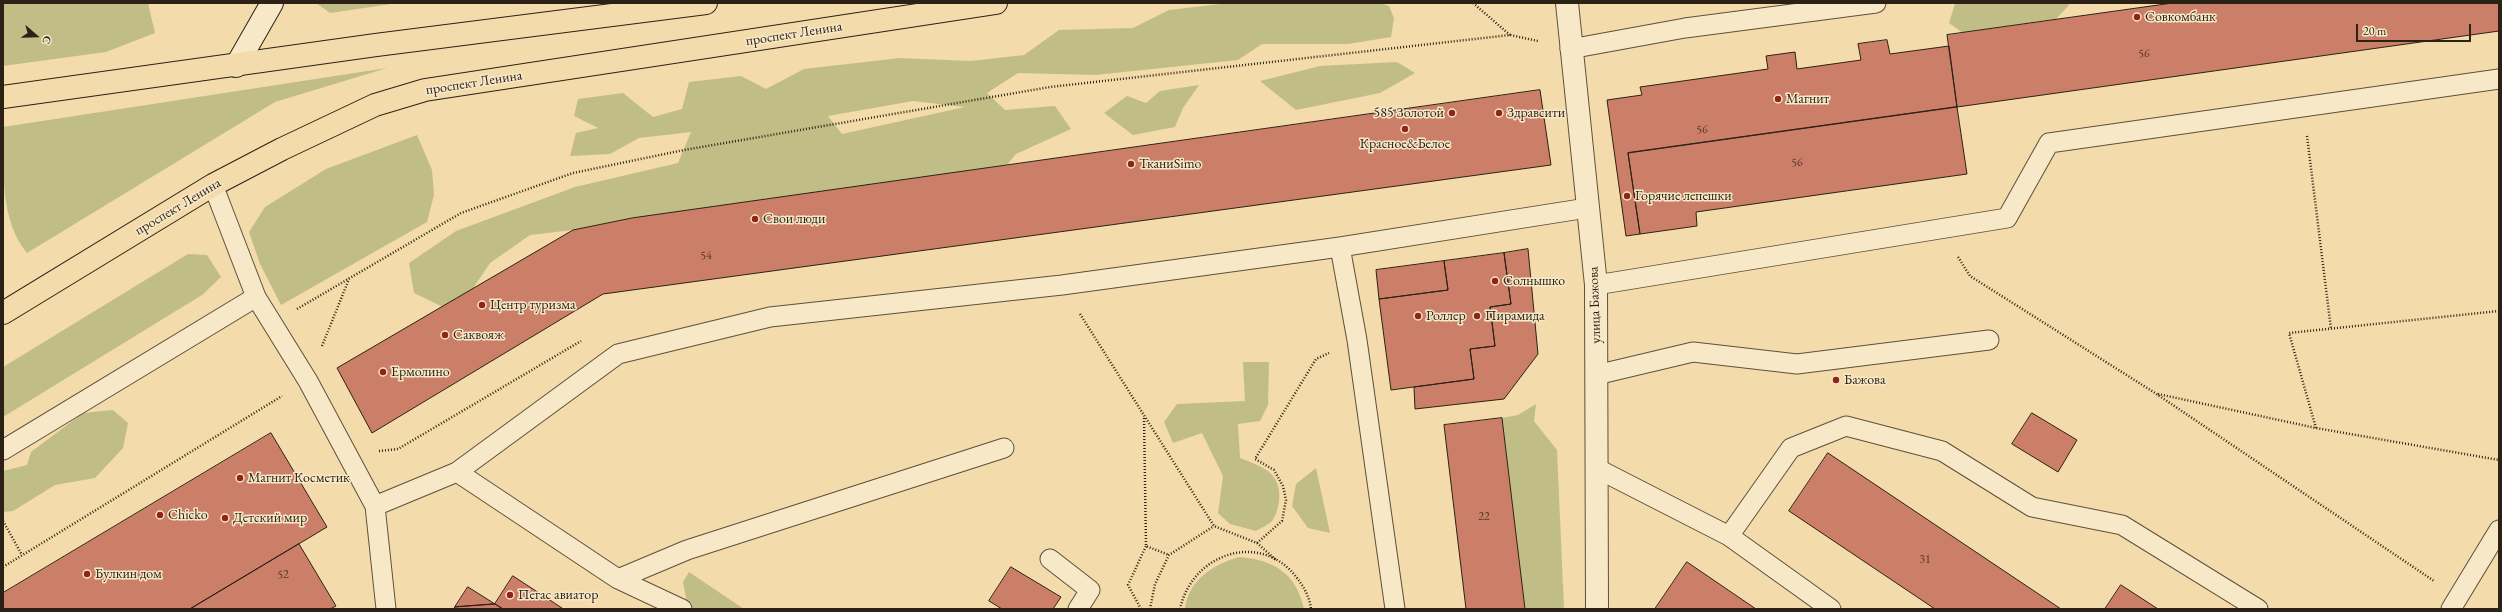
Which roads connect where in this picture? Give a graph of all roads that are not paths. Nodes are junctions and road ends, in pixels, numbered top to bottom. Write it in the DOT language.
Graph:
graph roads {
  1 [pos="272,3"];
  2 [pos="706,3"];
  3 [pos="996,3"];
  4 [pos="1567,3"];
  5 [pos="1876,3"];
  6 [pos="1570,49"];
  7 [pos="236,66"];
  8 [pos="2499,79"];
  9 [pos="3,97"];
  10 [pos="213,185"];
  11 [pos="1587,208"];
  12 [pos="1340,247"];
  13 [pos="1596,285"];
  14 [pos="256,297"];
  15 [pos="3,313"];
  16 [pos="1989,340"];
  17 [pos="1596,375"];
  18 [pos="1004,448"];
  19 [pos="3,450"];
  20 [pos="1596,468"];
  21 [pos="456,472"];
  22 [pos="375,506"];
  23 [pos="2499,530"];
  24 [pos="1729,536"];
  25 [pos="1050,559"];
  26 [pos="618,579"];
  27 [pos="2455,603"];
  28 [pos="386,609"];
  29 [pos="682,609"];
  30 [pos="1078,609"];
  31 [pos="1395,609"];
  32 [pos="1597,609"];
  33 [pos="1831,609"];
  34 [pos="2258,609"];
  1 -- 7 [label="street"];
  2 -- 7 [label="main road"];
  3 -- 10 [label="main road, проспект Ленина"];
  4 -- 6 [label="street, улица Бажова"];
  5 -- 6 [label="lane"];
  6 -- 11 [label="street, улица Бажова"];
  7 -- 9 [label="main road"];
  8 -- 13 [label="lane"];
  10 -- 14 [label="lane"];
  10 -- 15 [label="main road, проспект Ленина"];
  11 -- 12 [label="lane"];
  11 -- 13 [label="street, улица Бажова"];
  12 -- 21 [label="lane"];
  12 -- 31 [label="lane"];
  13 -- 17 [label="street, улица Бажова"];
  14 -- 19 [label="lane"];
  14 -- 22 [label="lane"];
  16 -- 17 [label="lane"];
  17 -- 20 [label="street, улица Бажова"];
  18 -- 26 [label="lane"];
  20 -- 24 [label="lane"];
  20 -- 32 [label="street, улица Бажова"];
  21 -- 22 [label="lane"];
  21 -- 26 [label="lane"];
  22 -- 28 [label="lane"];
  23 -- 27 [label="lane"];
  24 -- 33 [label="lane"];
  24 -- 34 [label="lane"];
  25 -- 30 [label="lane"];
  26 -- 29 [label="lane"];
}
